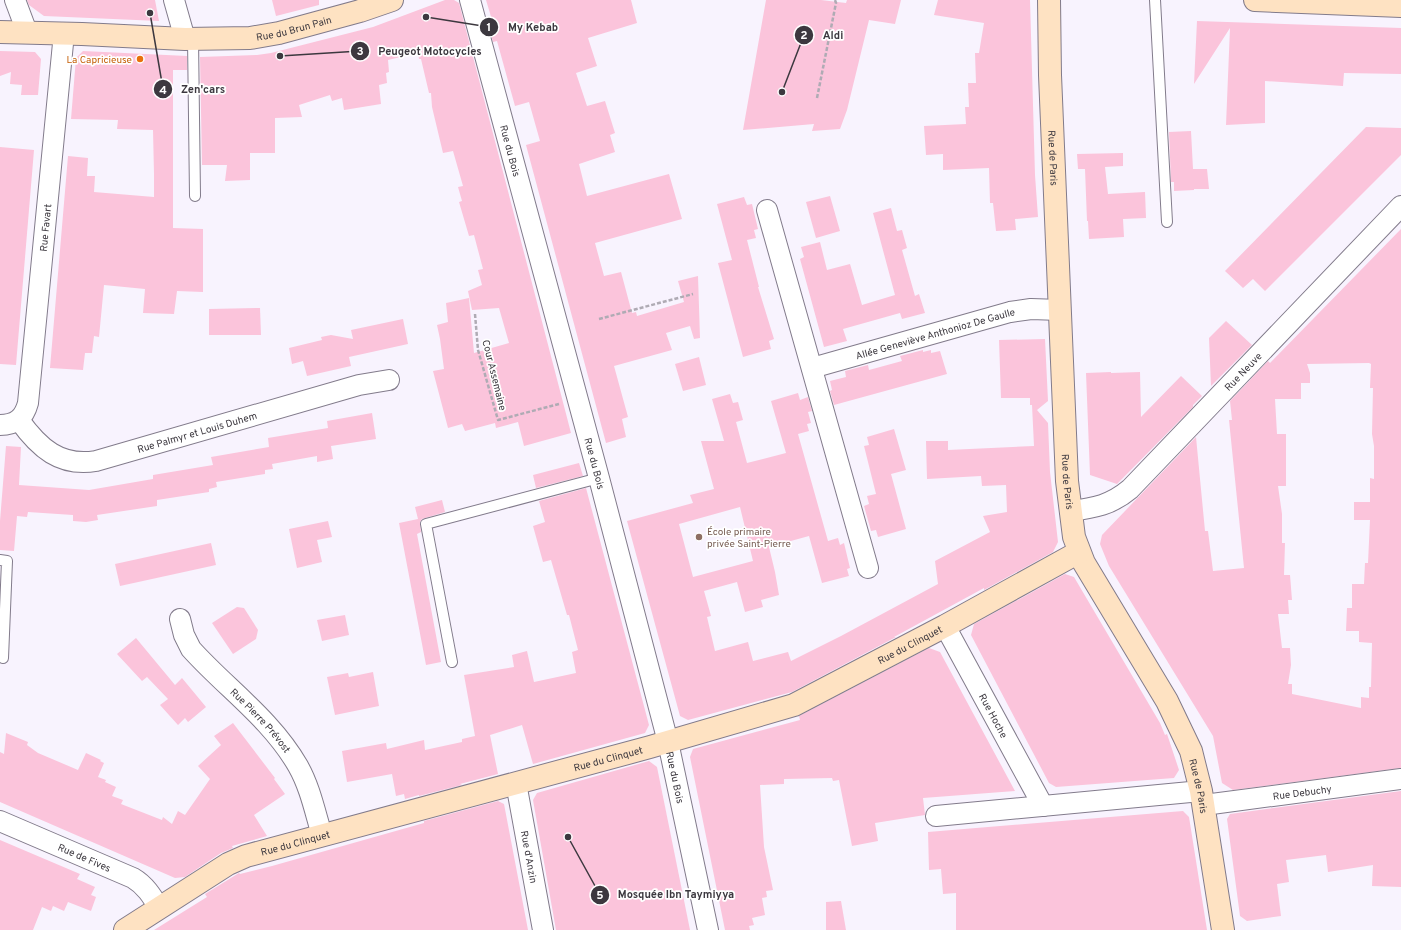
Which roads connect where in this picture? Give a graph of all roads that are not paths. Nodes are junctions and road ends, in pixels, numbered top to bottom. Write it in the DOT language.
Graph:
graph roads {
  1 [pos="15,0"];
  2 [pos="174,0"];
  3 [pos="392,0"];
  4 [pos="470,0"];
  5 [pos="1048,0"];
  6 [pos="1155,0"];
  7 [pos="1255,0"];
  8 [pos="1401,6"];
  9 [pos="0,32"];
  10 [pos="27,32"];
  11 [pos="64,34"];
  12 [pos="189,39"];
  13 [pos="195,196"];
  14 [pos="1401,206"];
  15 [pos="767,210"];
  16 [pos="1167,222"];
  17 [pos="1060,310"];
  18 [pos="812,368"];
  19 [pos="389,380"];
  20 [pos="19,420"];
  21 [pos="0,425"];
  22 [pos="600,478"];
  23 [pos="1070,511"];
  24 [pos="1079,552"];
  25 [pos="0,560"];
  26 [pos="868,568"];
  27 [pos="180,619"];
  28 [pos="945,626"];
  29 [pos="3,658"];
  30 [pos="452,662"];
  31 [pos="668,742"];
  32 [pos="1401,779"];
  33 [pos="516,783"];
  34 [pos="1202,798"];
  35 [pos="1043,806"];
  36 [pos="936,816"];
  37 [pos="0,821"];
  38 [pos="322,835"];
  39 [pos="159,908"];
  40 [pos="125,930"];
  41 [pos="543,930"];
  42 [pos="708,930"];
  43 [pos="1223,930"];
  1 -- 10 [label="street"];
  2 -- 12 [label="street"];
  3 -- 12 [label="main road, Rue du Brun Pain"];
  4 -- 22 [label="street, Rue du Bois"];
  5 -- 17 [label="main road, Rue de Paris"];
  6 -- 16 [label="lane"];
  7 -- 8 [label="main road"];
  9 -- 10 [label="main road, Rue du Brun Pain"];
  10 -- 11 [label="main road, Rue du Brun Pain"];
  11 -- 12 [label="main road, Rue du Brun Pain"];
  11 -- 20 [label="street, Rue Favart"];
  12 -- 13 [label="lane"];
  14 -- 23 [label="street, Rue Neuve"];
  15 -- 18 [label="street"];
  17 -- 18 [label="street, Allée Geneviève Anthonioz De Gaulle"];
  17 -- 23 [label="main road, Rue de Paris"];
  18 -- 26 [label="street"];
  19 -- 20 [label="street, Rue Palmyr et Louis Duhem"];
  20 -- 21 [label="street"];
  22 -- 30 [label="lane"];
  22 -- 31 [label="street, Rue du Bois"];
  23 -- 24 [label="main road, Rue de Paris"];
  24 -- 28 [label="main road, Rue du Clinquet"];
  24 -- 34 [label="main road, Rue de Paris"];
  25 -- 29 [label="lane"];
  27 -- 38 [label="street, Rue Pierre Prévost"];
  28 -- 31 [label="main road, Rue du Clinquet"];
  28 -- 35 [label="street, Rue Hoche"];
  31 -- 33 [label="main road, Rue du Clinquet"];
  31 -- 42 [label="street, Rue du Bois"];
  32 -- 34 [label="street, Rue Debuchy"];
  33 -- 38 [label="main road, Rue du Clinquet"];
  33 -- 41 [label="street, Rue d'Anzin"];
  34 -- 35 [label="street"];
  34 -- 43 [label="main road, Rue de Paris"];
  35 -- 36 [label="street"];
  37 -- 39 [label="street, Rue de Fives"];
  38 -- 39 [label="main road, Rue du Clinquet"];
  39 -- 40 [label="main road, Rue du Clinquet"];
}
